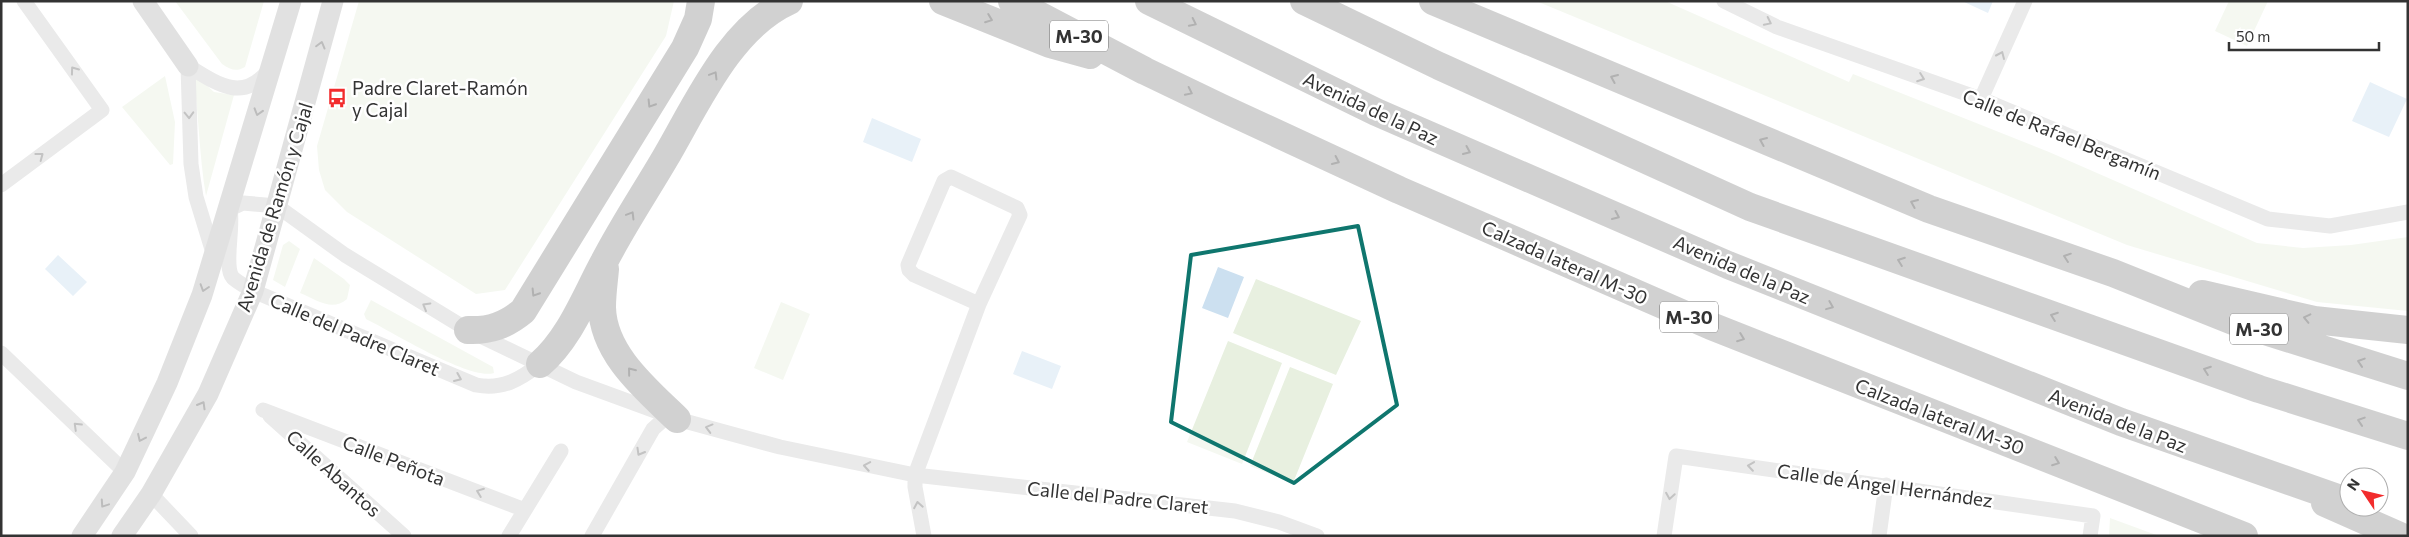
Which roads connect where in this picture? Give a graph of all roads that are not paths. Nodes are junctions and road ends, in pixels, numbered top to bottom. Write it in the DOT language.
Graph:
graph roads {
  1 [pos="24,1"];
  2 [pos="143,1"];
  3 [pos="291,1"];
  4 [pos="333,1"];
  5 [pos="701,1"];
  6 [pos="789,1"];
  7 [pos="943,1"];
  8 [pos="1012,1"];
  9 [pos="1149,1"];
  10 [pos="1434,1"];
  11 [pos="1724,1"];
  12 [pos="2025,1"];
  13 [pos="1304,2"];
  14 [pos="188,66"];
  15 [pos="272,66"];
  16 [pos="1145,71"];
  17 [pos="1981,99"];
  18 [pos="1,185"];
  19 [pos="277,206"];
  20 [pos="230,209"];
  21 [pos="2408,212"];
  22 [pos="214,256"];
  23 [pos="606,257"];
  24 [pos="2113,272"];
  25 [pos="253,291"];
  26 [pos="979,304"];
  27 [pos="468,330"];
  28 [pos="2408,330"];
  29 [pos="1,353"];
  30 [pos="540,364"];
  31 [pos="2408,376"];
  32 [pos="264,410"];
  33 [pos="674,418"];
  34 [pos="2408,436"];
  35 [pos="561,451"];
  36 [pos="2241,466"];
  37 [pos="125,472"];
  38 [pos="915,474"];
  39 [pos="1886,485"];
  40 [pos="151,494"];
  41 [pos="2339,499"];
  42 [pos="525,510"];
  43 [pos="2389,516"];
  44 [pos="2408,522"];
  45 [pos="82,536"];
  46 [pos="122,536"];
  47 [pos="190,536"];
  48 [pos="404,536"];
  49 [pos="509,536"];
  50 [pos="592,536"];
  51 [pos="924,536"];
  52 [pos="1317,536"];
  53 [pos="1664,536"];
  54 [pos="1880,536"];
  55 [pos="2090,536"];
  56 [pos="2244,536"];
  57 [pos="2400,536"];
  18 -- 1 [label="street, one-way"];
  2 -- 14 [label="main road"];
  3 -- 15 [label="main road"];
  19 -- 4 [label="main road, Avenida de Ramón y Cajal, one-way"];
  5 -- 27 [label="highway, one-way"];
  23 -- 6 [label="highway, one-way"];
  7 -- 16 [label="highway, one-way"];
  8 -- 16 [label="highway, Calzada lateral M-30 / M-30"];
  9 -- 36 [label="highway, Avenida de la Paz, one-way"];
  24 -- 10 [label="highway, M-30, one-way"];
  11 -- 17 [label="street, Calle de Rafael Bergamín, one-way"];
  17 -- 12 [label="street, one-way"];
  34 -- 13 [label="highway, one-way"];
  14 -- 15 [label="street"];
  14 -- 22 [label="street, one-way"];
  15 -- 20 [label="main road, one-way"];
  16 -- 56 [label="highway, Calzada lateral M-30 / M-30, one-way"];
  17 -- 21 [label="street, Calle de Rafael Bergamín"];
  19 -- 20 [label="street"];
  19 -- 25 [label="main road, Avenida de Ramón y Cajal"];
  27 -- 19 [label="street, Calle del Padre Claret, one-way"];
  20 -- 22 [label="main road"];
  20 -- 25 [label="street, Calle del Padre Claret"];
  22 -- 37 [label="main road, one-way"];
  23 -- 30 [label="highway"];
  33 -- 23 [label="highway, one-way"];
  28 -- 24 [label="highway, one-way"];
  31 -- 24 [label="highway, M-30, one-way"];
  25 -- 30 [label="street, Calle del Padre Claret, one-way"];
  40 -- 25 [label="main road, Avenida de Ramón y Cajal, one-way"];
  26 -- 26 [label="street"];
  26 -- 38 [label="street"];
  27 -- 30 [label="street, Calle del Padre Claret"];
  37 -- 29 [label="street, one-way"];
  30 -- 33 [label="street, Calle del Padre Claret"];
  42 -- 32 [label="street, Calle Peñota, one-way"];
  32 -- 48 [label="street, Calle Abantos"];
  38 -- 33 [label="street, Calle del Padre Claret, one-way"];
  33 -- 50 [label="street, one-way"];
  35 -- 42 [label="street"];
  36 -- 41 [label="highway, Avenida de la Paz"];
  36 -- 57 [label="highway"];
  37 -- 45 [label="main road, one-way"];
  51 -- 38 [label="street, one-way"];
  38 -- 52 [label="street, Calle del Padre Claret"];
  39 -- 53 [label="street, Calle de Ángel Hernández, one-way"];
  39 -- 54 [label="street"];
  39 -- 55 [label="street, Calle de Ángel Hernández"];
  40 -- 46 [label="main road, Avenida de Ramón y Cajal"];
  40 -- 47 [label="street"];
  42 -- 49 [label="street"];
  43 -- 44 [label="highway"];
}
